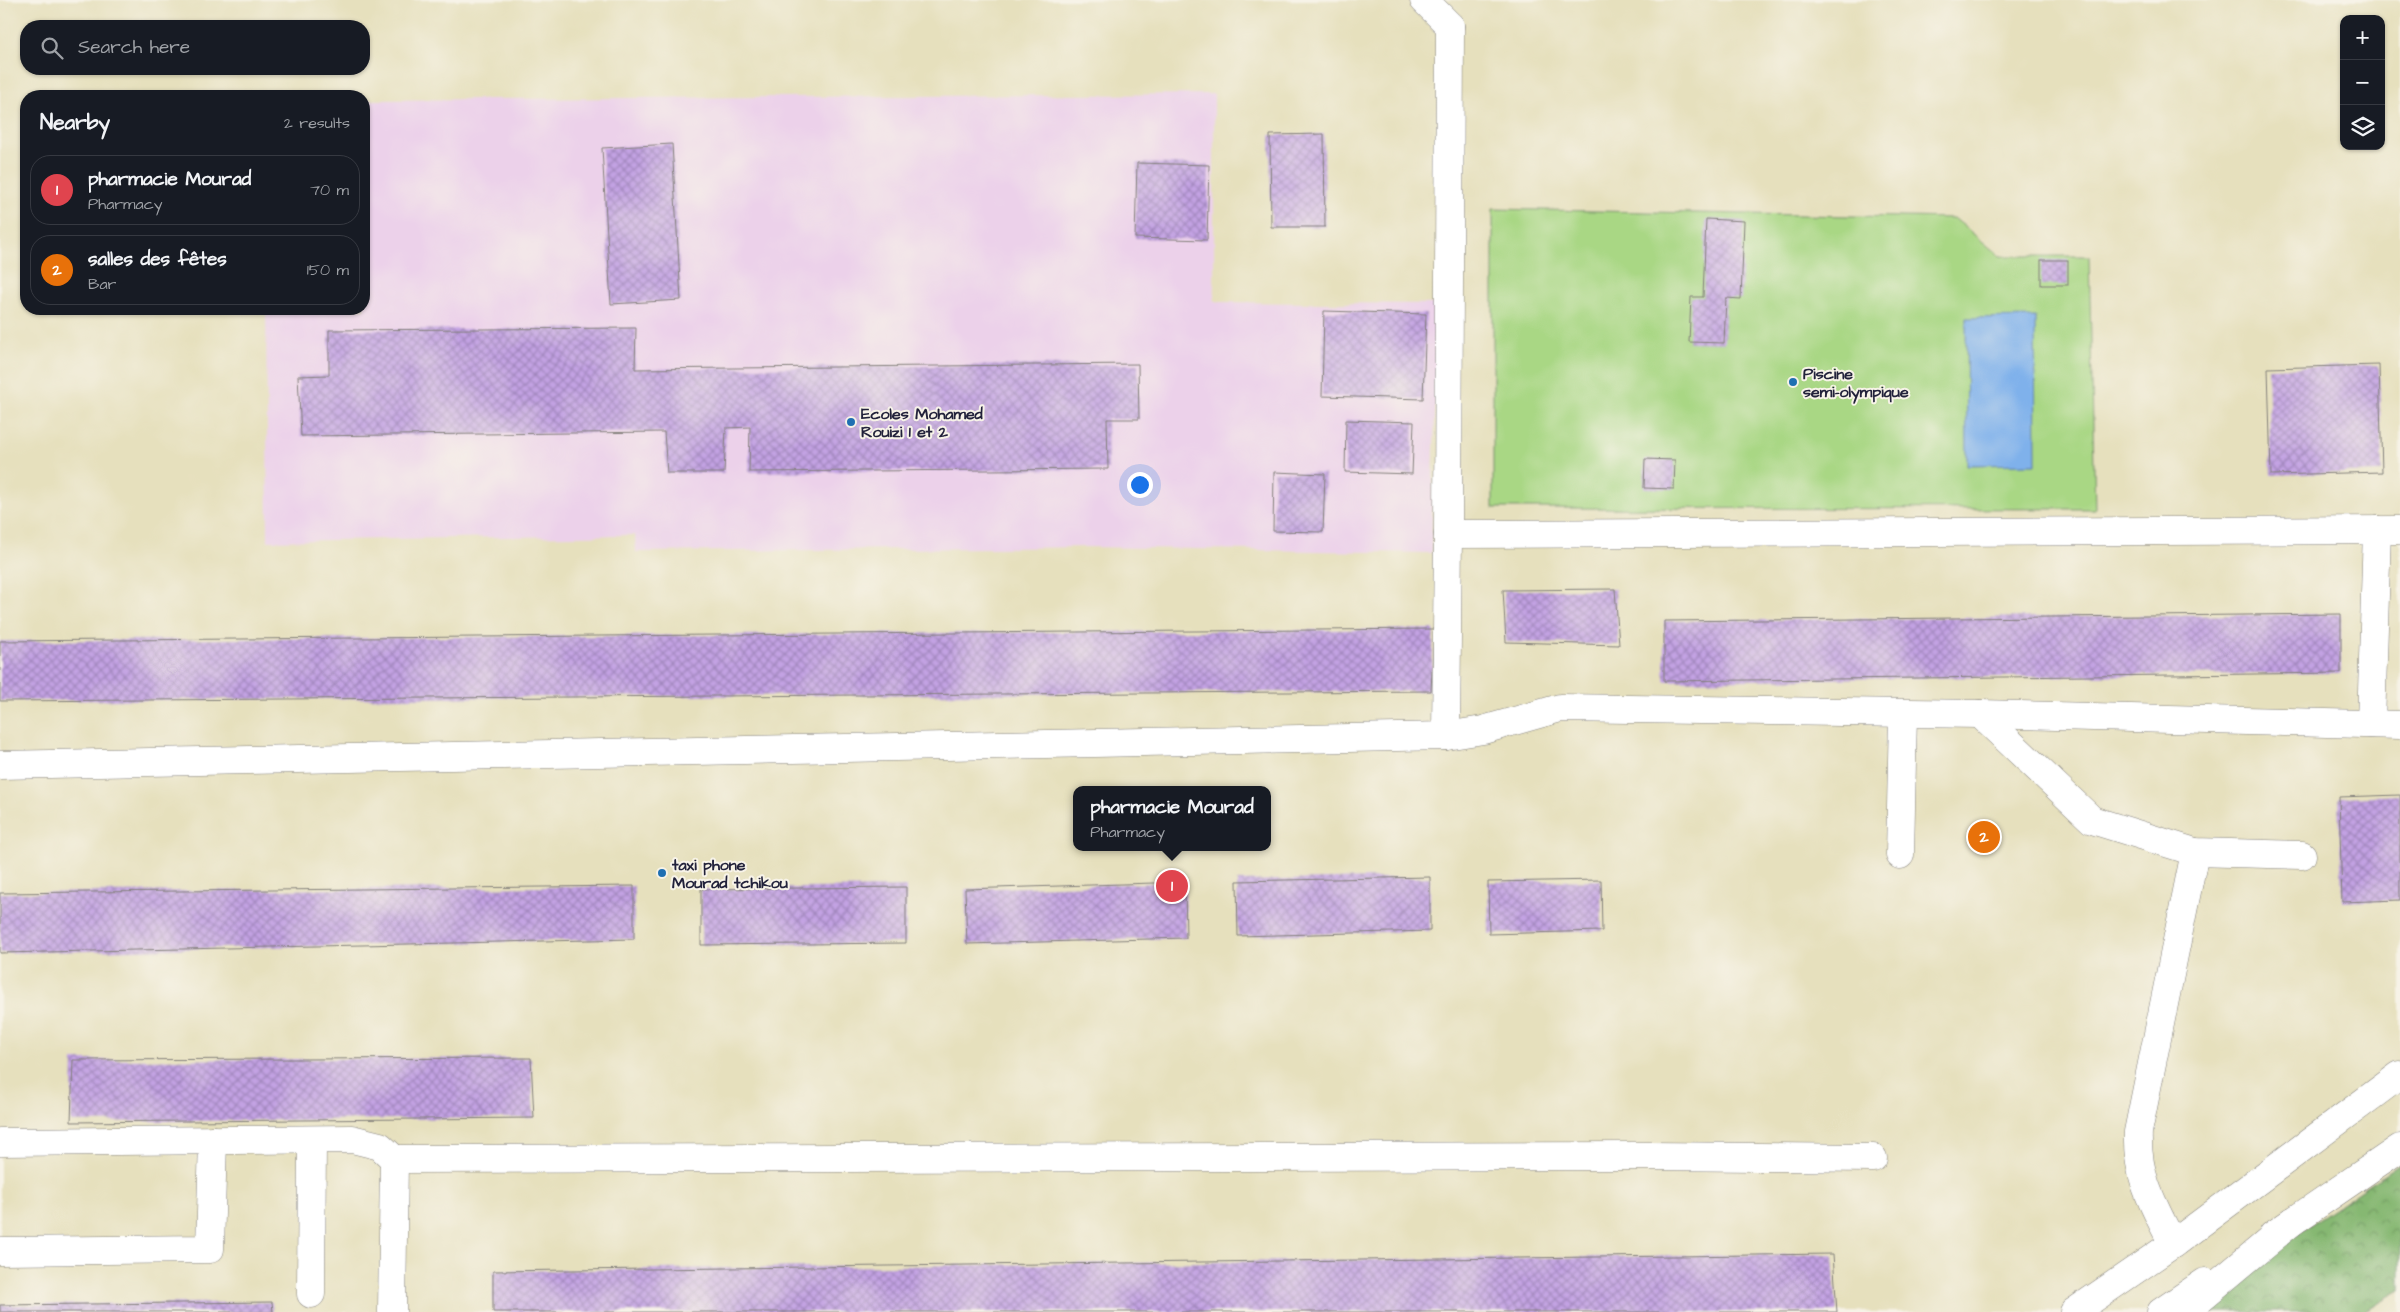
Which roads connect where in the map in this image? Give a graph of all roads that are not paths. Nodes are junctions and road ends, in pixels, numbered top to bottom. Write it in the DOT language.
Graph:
graph roads {
  1 [pos="1424,0"];
  2 [pos="1449,13"];
  3 [pos="2388,530"];
  4 [pos="1448,534"];
  5 [pos="1903,714"];
  6 [pos="1980,714"];
  7 [pos="2371,724"];
  8 [pos="2400,725"];
  9 [pos="1446,736"];
  10 [pos="0,765"];
  11 [pos="2195,852"];
  12 [pos="2302,855"];
  13 [pos="1900,856"];
  14 [pos="2400,1075"];
  15 [pos="213,1140"];
  16 [pos="312,1140"];
  17 [pos="0,1142"];
  18 [pos="2400,1148"];
  19 [pos="1872,1158"];
  20 [pos="394,1159"];
  21 [pos="2293,1221"];
  22 [pos="2173,1244"];
  23 [pos="0,1251"];
  24 [pos="311,1294"];
  25 [pos="392,1312"];
  26 [pos="2074,1312"];
  27 [pos="2161,1312"];
  28 [pos="2184,1312"];
  1 -- 2 [label="main road"];
  2 -- 4 [label="main road"];
  3 -- 4 [label="main road"];
  3 -- 7 [label="main road"];
  4 -- 9 [label="main road"];
  5 -- 6 [label="main road"];
  5 -- 9 [label="main road"];
  5 -- 13 [label="main road"];
  6 -- 7 [label="main road"];
  6 -- 11 [label="main road"];
  7 -- 8 [label="main road"];
  9 -- 10 [label="main road"];
  11 -- 12 [label="main road"];
  11 -- 22 [label="main road"];
  14 -- 22 [label="main road"];
  15 -- 16 [label="main road"];
  15 -- 17 [label="main road"];
  15 -- 23 [label="main road"];
  16 -- 20 [label="main road"];
  16 -- 24 [label="main road"];
  18 -- 21 [label="main road"];
  19 -- 20 [label="main road"];
  20 -- 25 [label="main road"];
  21 -- 27 [label="main road"];
  21 -- 28 [label="main road"];
  22 -- 26 [label="main road"];
}
